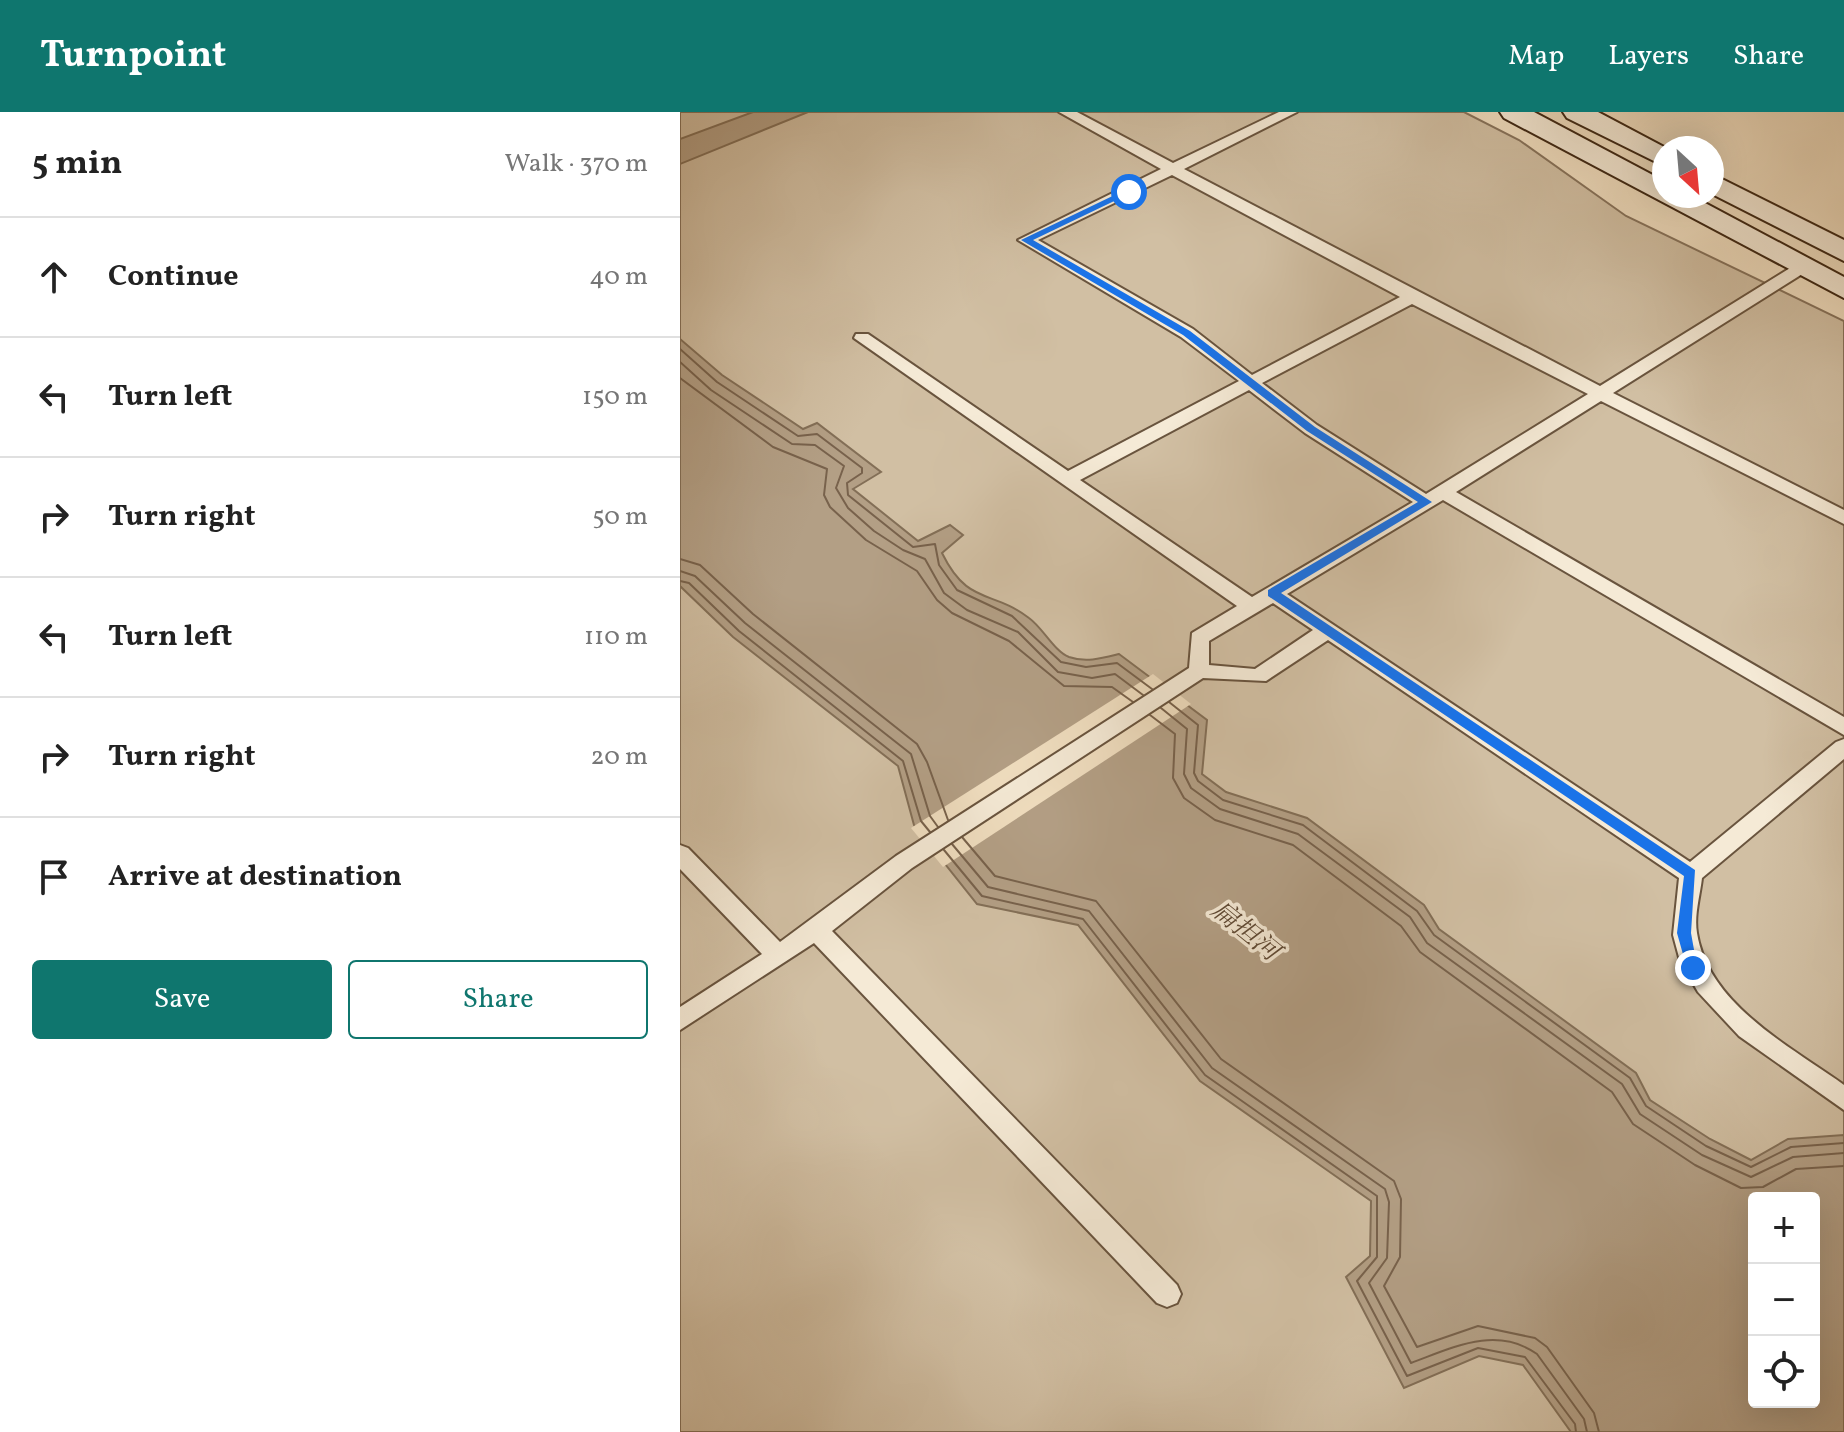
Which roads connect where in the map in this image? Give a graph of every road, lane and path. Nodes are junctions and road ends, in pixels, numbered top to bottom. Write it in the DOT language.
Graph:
graph roads {
  1 [pos="1066,112"];
  2 [pos="1290,112"];
  3 [pos="1514,112"];
  4 [pos="1577,112"];
  5 [pos="1652,152"];
  6 [pos="1169,169"];
  7 [pos="1652,187"];
  8 [pos="1724,189"];
  9 [pos="1692,208"];
  10 [pos="1844,252"];
  11 [pos="1801,268"];
  12 [pos="1844,289"];
  13 [pos="1412,297"];
  14 [pos="862,338"];
  15 [pos="1248,383"];
  16 [pos="1601,392"];
  17 [pos="1067,479"];
  18 [pos="1434,497"];
  19 [pos="1844,518"];
  20 [pos="1272,593"];
  21 [pos="1251,606"];
  22 [pos="1328,630"];
  23 [pos="1191,676"];
  24 [pos="1844,727"];
  25 [pos="1844,747"];
  26 [pos="680,854"];
  27 [pos="1691,874"];
  28 [pos="816,930"];
  29 [pos="778,955"];
  30 [pos="680,1020"];
  31 [pos="1844,1099"];
  32 [pos="1167,1294"];
  1 -- 6 [label="street"];
  2 -- 6 [label="street"];
  3 -- 7 [label="main road"];
  4 -- 5 [label="main road"];
  6 -- 13 [label="street"];
  6 -- 15 [label="street"];
  8 -- 10 [label="main road"];
  9 -- 11 [label="main road"];
  11 -- 12 [label="main road"];
  11 -- 16 [label="street"];
  13 -- 15 [label="street"];
  13 -- 16 [label="street"];
  14 -- 17 [label="street"];
  15 -- 17 [label="street"];
  15 -- 18 [label="street"];
  16 -- 18 [label="street"];
  16 -- 19 [label="street"];
  17 -- 21 [label="street"];
  18 -- 20 [label="street"];
  18 -- 24 [label="street"];
  20 -- 21 [label="street"];
  20 -- 22 [label="street"];
  21 -- 23 [label="street"];
  22 -- 23 [label="street"];
  22 -- 27 [label="street"];
  23 -- 28 [label="street"];
  25 -- 27 [label="street"];
  26 -- 29 [label="street"];
  27 -- 31 [label="street"];
  28 -- 29 [label="street"];
  28 -- 32 [label="street"];
  29 -- 30 [label="street"];
}
